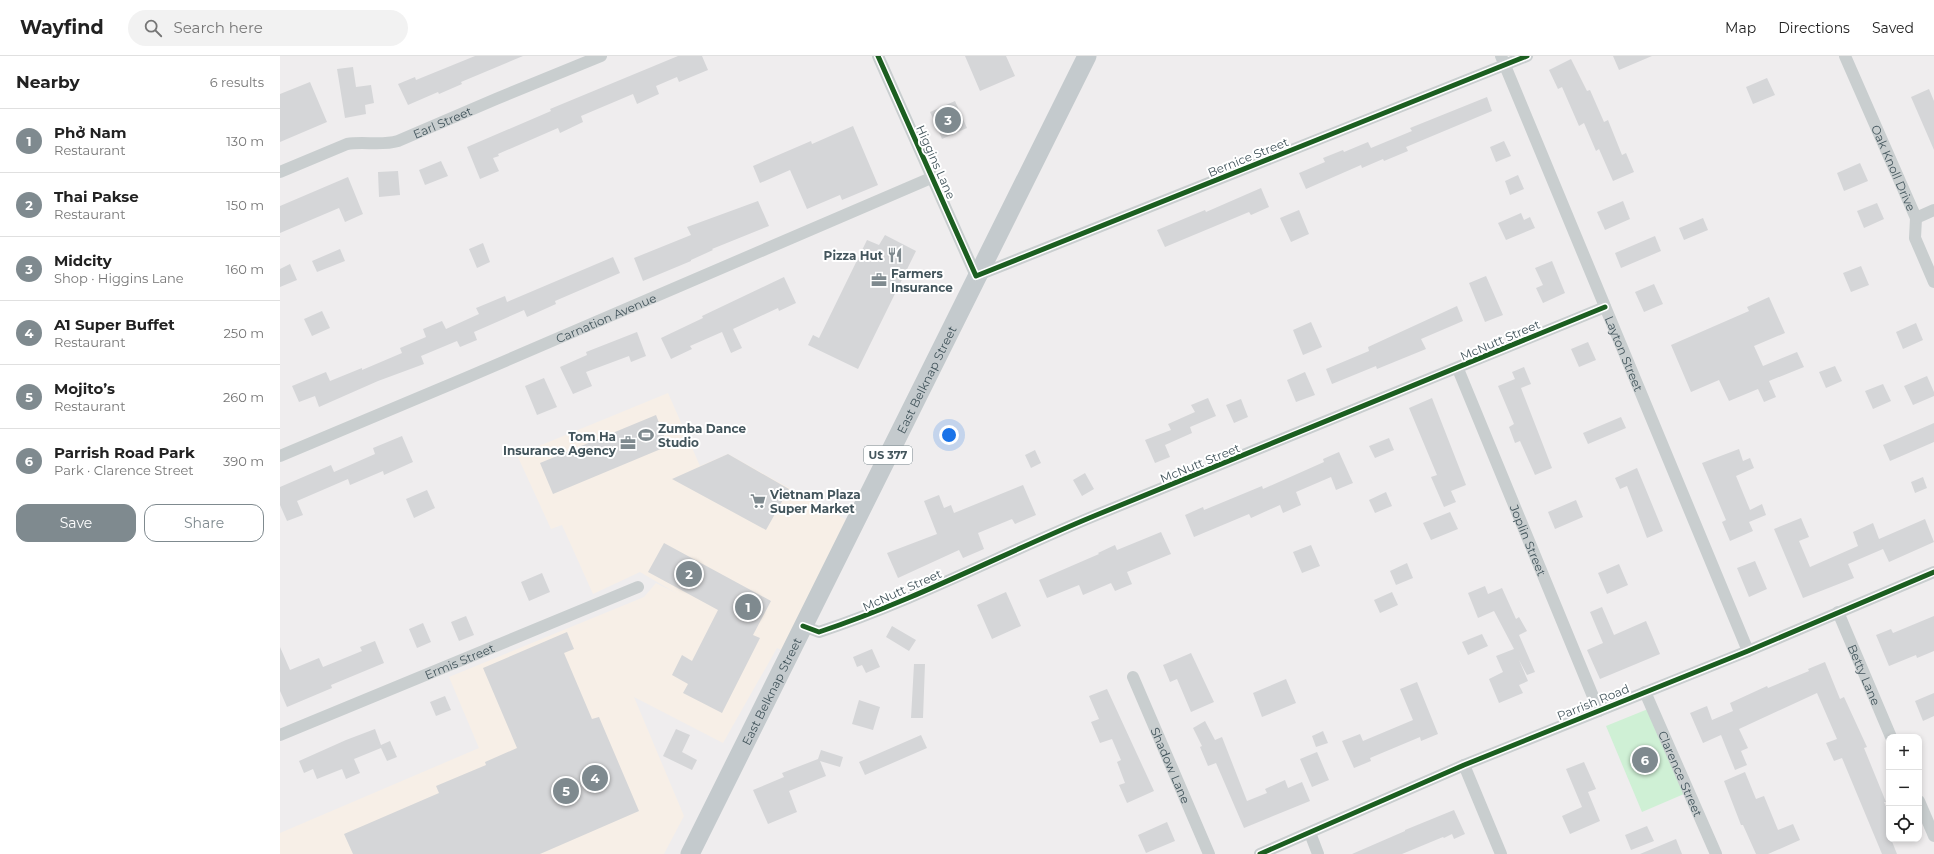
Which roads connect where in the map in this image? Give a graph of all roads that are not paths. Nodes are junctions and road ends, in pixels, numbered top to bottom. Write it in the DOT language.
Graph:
graph roads {
  1 [pos="601,56"];
  2 [pos="878,56"];
  3 [pos="1087,56"];
  4 [pos="1527,56"];
  5 [pos="1844,56"];
  6 [pos="1503,61"];
  7 [pos="280,172"];
  8 [pos="931,178"];
  9 [pos="1934,210"];
  10 [pos="1916,218"];
  11 [pos="976,276"];
  12 [pos="1934,282"];
  13 [pos="1605,307"];
  14 [pos="1458,369"];
  15 [pos="280,456"];
  16 [pos="1934,572"];
  17 [pos="638,587"];
  18 [pos="1838,612"];
  19 [pos="804,626"];
  20 [pos="1748,651"];
  21 [pos="1133,677"];
  22 [pos="1645,692"];
  23 [pos="1599,711"];
  24 [pos="1891,734"];
  25 [pos="280,736"];
  26 [pos="1464,765"];
  27 [pos="1921,806"];
  28 [pos="1310,833"];
  29 [pos="1934,836"];
  30 [pos="690,854"];
  31 [pos="1209,854"];
  32 [pos="1260,854"];
  33 [pos="1318,854"];
  34 [pos="1501,854"];
  35 [pos="1716,854"];
  1 -- 7 [label="street, Earl Street"];
  2 -- 8 [label="street, Higgins Lane"];
  3 -- 11 [label="main road, East Belknap Street / US 377"];
  4 -- 6 [label="street, Bernice Street"];
  5 -- 10 [label="street, Oak Knoll Drive"];
  6 -- 11 [label="street, Bernice Street"];
  6 -- 13 [label="street, Layton Street"];
  8 -- 11 [label="street, Higgins Lane"];
  8 -- 15 [label="street, Carnation Avenue"];
  9 -- 10 [label="street"];
  10 -- 12 [label="street, Oak Knoll Drive"];
  11 -- 19 [label="main road, East Belknap Street / US 377"];
  13 -- 14 [label="street, McNutt Street"];
  13 -- 20 [label="street, Layton Street"];
  14 -- 19 [label="street, McNutt Street"];
  14 -- 23 [label="street, Joplin Street"];
  16 -- 18 [label="street, Parrish Road"];
  17 -- 25 [label="street, Ermis Street"];
  18 -- 20 [label="street, Parrish Road"];
  18 -- 24 [label="street, Betty Lane"];
  19 -- 30 [label="main road, East Belknap Street / US 377"];
  20 -- 22 [label="street, Parrish Road"];
  21 -- 31 [label="street, Shadow Lane"];
  22 -- 23 [label="street, Parrish Road"];
  22 -- 35 [label="street, Clarence Street"];
  23 -- 26 [label="street, Parrish Road"];
  26 -- 28 [label="street, Parrish Road"];
  26 -- 34 [label="street"];
  27 -- 29 [label="street"];
  28 -- 32 [label="street, Parrish Road"];
  28 -- 33 [label="street"];
}
